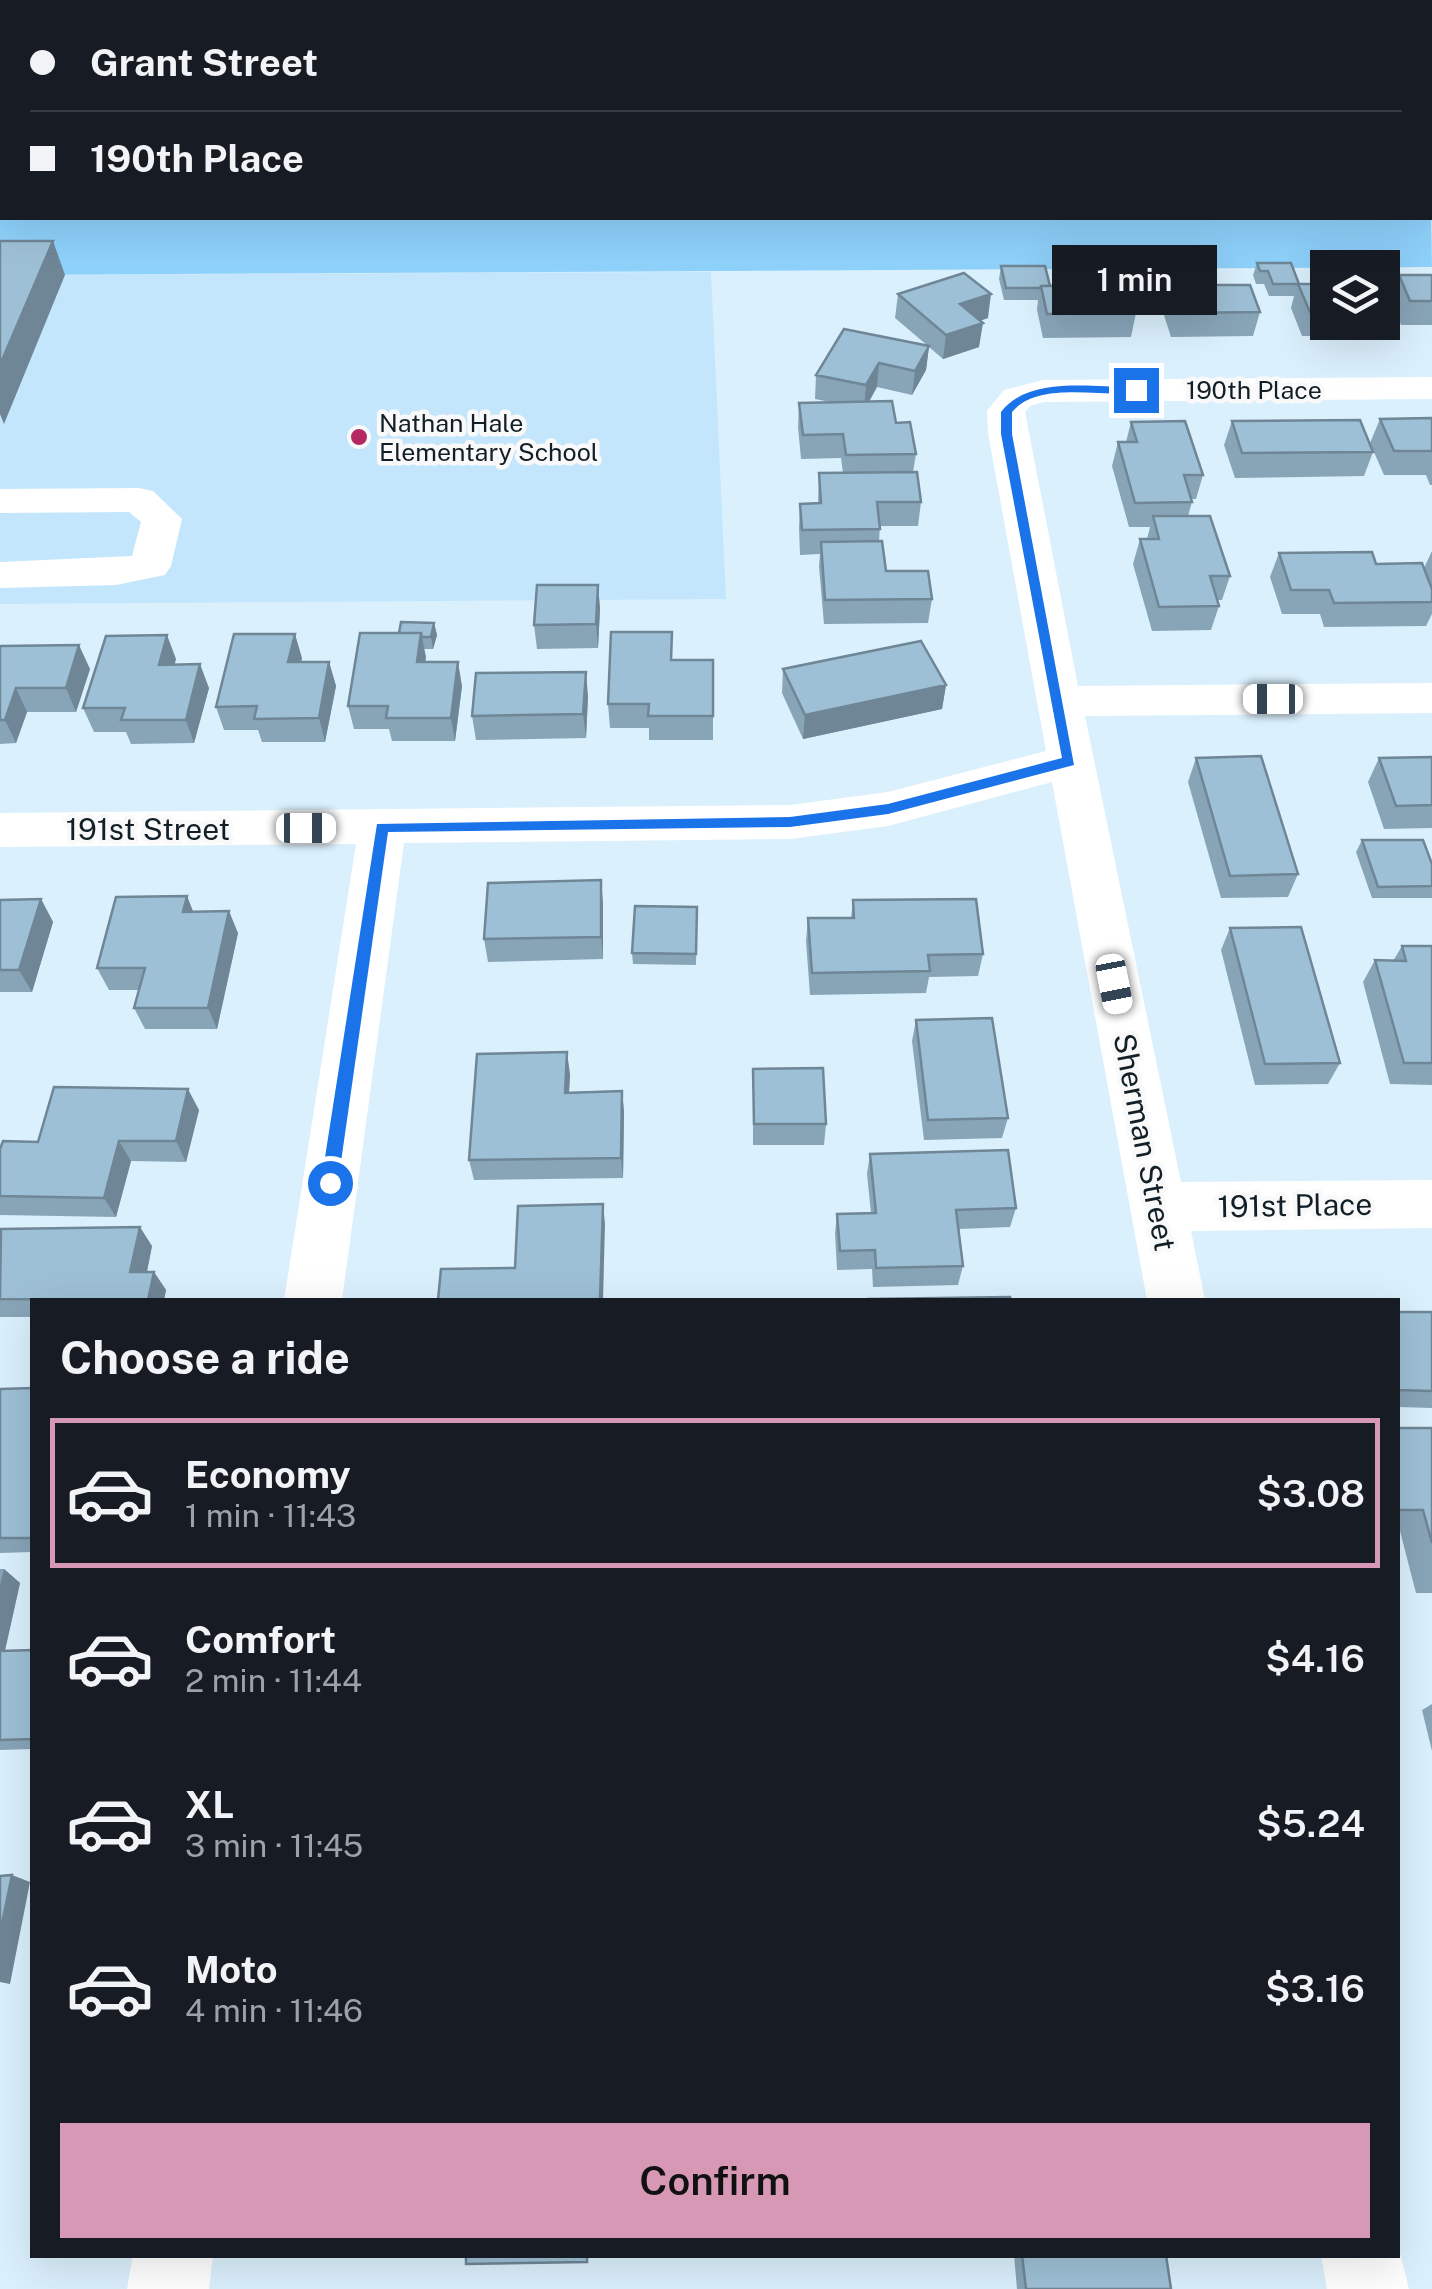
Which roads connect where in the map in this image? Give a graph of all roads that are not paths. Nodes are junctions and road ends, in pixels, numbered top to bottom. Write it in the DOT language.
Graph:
graph roads {
  1 [pos="1432,388"];
  2 [pos="1018,398"];
  3 [pos="0,501"];
  4 [pos="0,575"];
  5 [pos="1432,698"];
  6 [pos="1059,701"];
  7 [pos="1069,761"];
  8 [pos="382,827"];
  9 [pos="0,830"];
  10 [pos="1432,1204"];
  11 [pos="1158,1207"];
  12 [pos="312,1298"];
  13 [pos="1176,1298"];
  14 [pos="173,2258"];
  15 [pos="1362,2258"];
  16 [pos="168,2289"];
  17 [pos="1368,2289"];
  1 -- 2 [label="street, 190th Place"];
  2 -- 6 [label="street, Sherman Street"];
  3 -- 4 [label="street"];
  5 -- 6 [label="street"];
  6 -- 7 [label="street, Sherman Street"];
  7 -- 8 [label="street, 191st Street"];
  7 -- 11 [label="street, Sherman Street"];
  8 -- 9 [label="street, 191st Street"];
  8 -- 12 [label="street"];
  10 -- 11 [label="street, 191st Place"];
  11 -- 13 [label="street, Sherman Street"];
  14 -- 16 [label="street"];
  15 -- 17 [label="street"];
}
